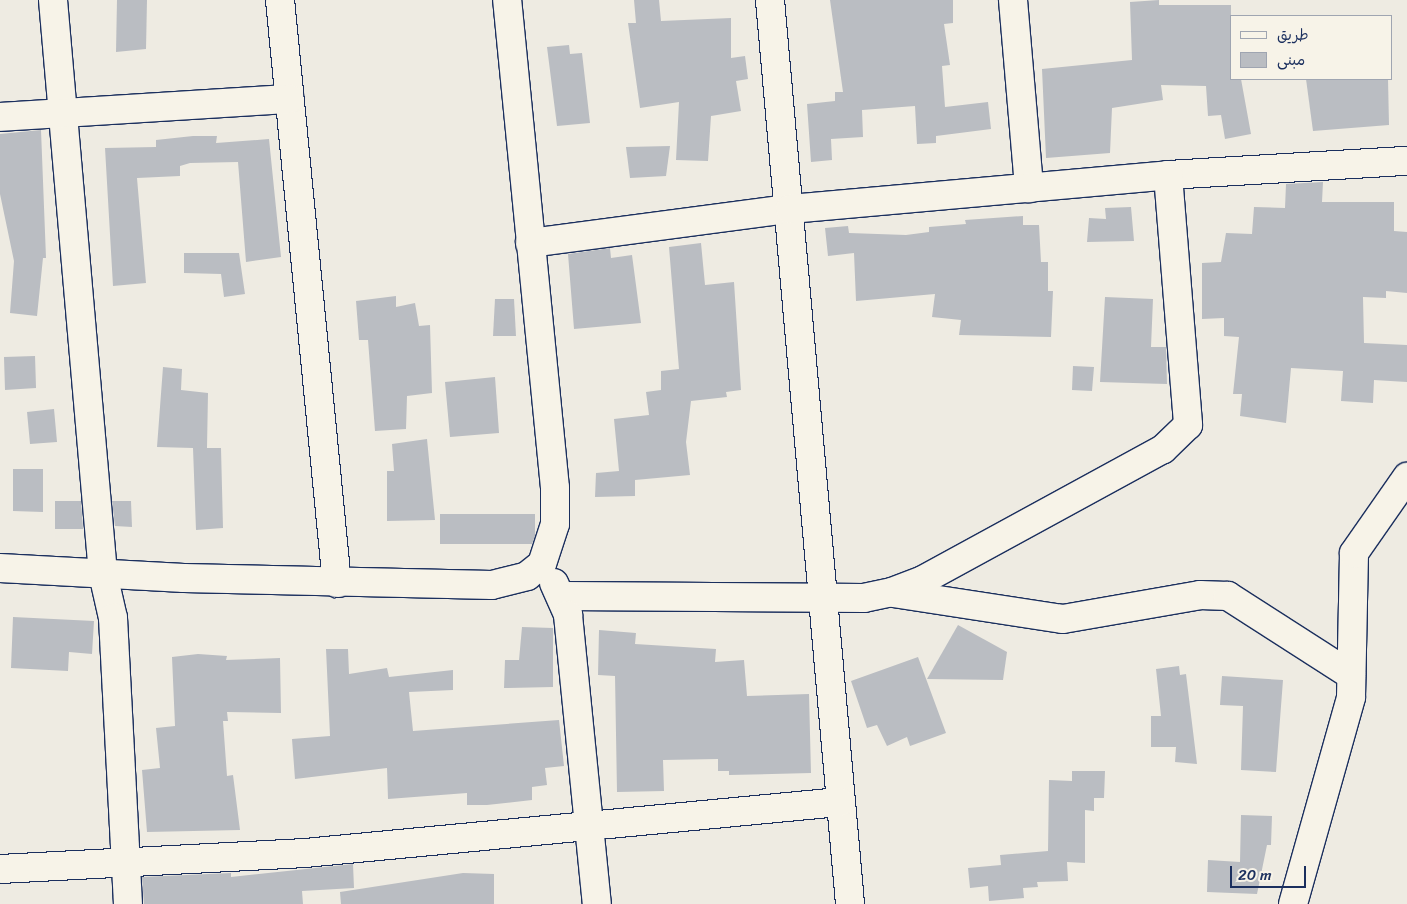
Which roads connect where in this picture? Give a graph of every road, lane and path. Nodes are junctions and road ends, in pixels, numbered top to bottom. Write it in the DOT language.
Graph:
graph roads {
  1 [pos="53,0"];
  2 [pos="280,0"];
  3 [pos="506,0"];
  4 [pos="770,0"];
  5 [pos="1013,0"];
  6 [pos="290,100"];
  7 [pos="62,112"];
  8 [pos="0,117"];
  9 [pos="1407,161"];
  10 [pos="1168,175"];
  11 [pos="1029,188"];
  12 [pos="790,209"];
  13 [pos="530,243"];
  14 [pos="1407,477"];
  15 [pos="542,564"];
  16 [pos="0,568"];
  17 [pos="103,574"];
  18 [pos="337,583"];
  19 [pos="892,592"];
  20 [pos="563,596"];
  21 [pos="823,598"];
  22 [pos="1351,675"];
  23 [pos="840,802"];
  24 [pos="589,826"];
  25 [pos="124,864"];
  26 [pos="0,869"];
  27 [pos="128,904"];
  28 [pos="597,904"];
  29 [pos="850,904"];
  30 [pos="1293,904"];
  1 -- 7 [label="street"];
  2 -- 6 [label="street"];
  3 -- 13 [label="street"];
  4 -- 12 [label="street"];
  5 -- 11 [label="street"];
  6 -- 7 [label="street"];
  6 -- 18 [label="street"];
  7 -- 8 [label="street"];
  7 -- 17 [label="street"];
  9 -- 10 [label="street"];
  10 -- 11 [label="street"];
  10 -- 19 [label="street"];
  11 -- 12 [label="street"];
  12 -- 13 [label="street"];
  12 -- 21 [label="street"];
  13 -- 15 [label="street"];
  14 -- 22 [label="street"];
  15 -- 18 [label="street"];
  15 -- 20 [label="street"];
  16 -- 17 [label="street"];
  17 -- 18 [label="street"];
  17 -- 25 [label="street"];
  19 -- 21 [label="street"];
  19 -- 22 [label="street"];
  20 -- 21 [label="street"];
  20 -- 24 [label="street"];
  21 -- 23 [label="street"];
  22 -- 30 [label="street"];
  23 -- 24 [label="street"];
  23 -- 29 [label="street"];
  24 -- 25 [label="street"];
  24 -- 28 [label="street"];
  25 -- 26 [label="street"];
  25 -- 27 [label="street"];
}
